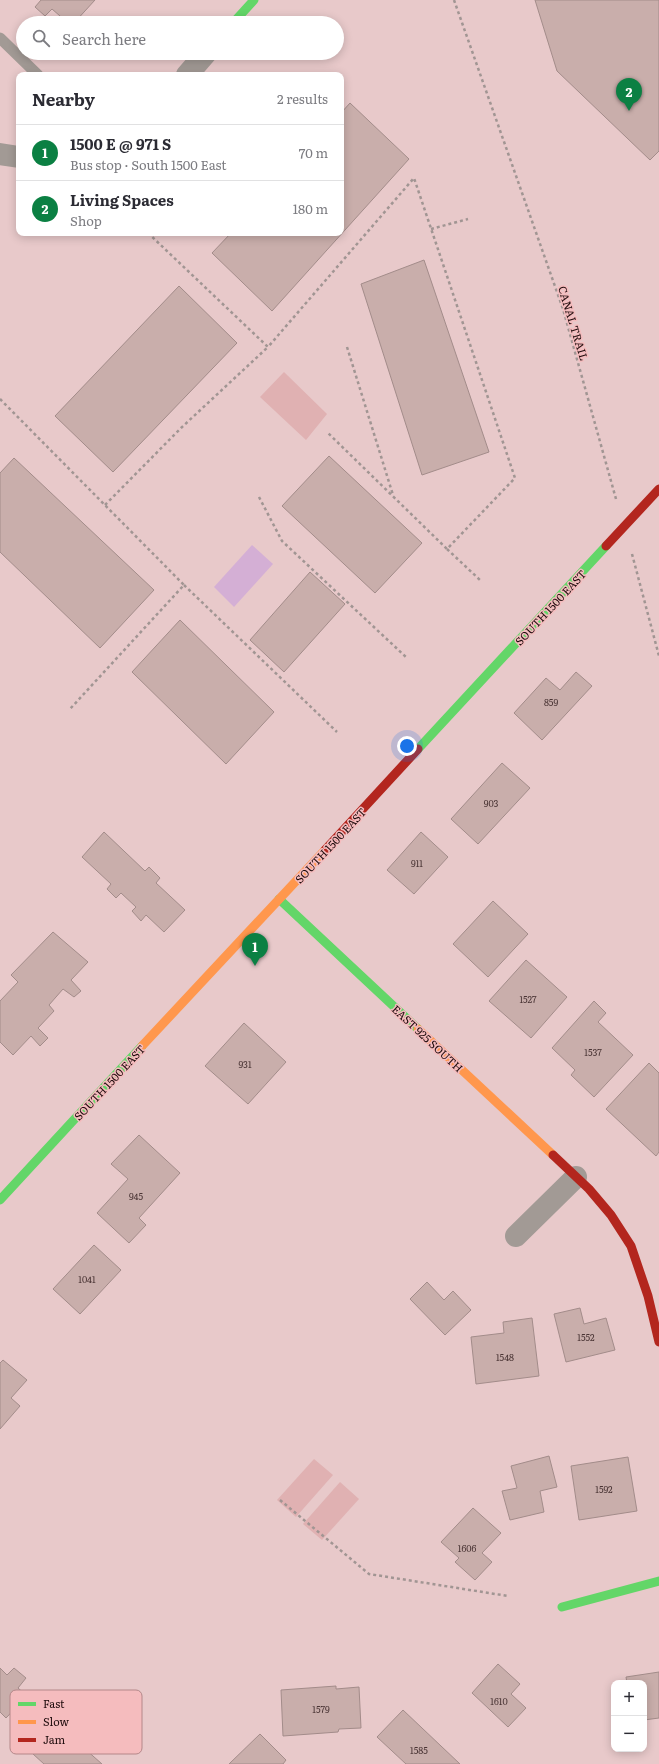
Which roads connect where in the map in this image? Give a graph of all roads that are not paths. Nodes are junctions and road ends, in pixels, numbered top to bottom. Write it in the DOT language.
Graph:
graph roads {
  1 [pos="254,0"];
  2 [pos="239,16"];
  3 [pos="0,38"];
  4 [pos="16,54"];
  5 [pos="23,60"];
  6 [pos="200,60"];
  7 [pos="35,72"];
  8 [pos="190,72"];
  9 [pos="0,154"];
  10 [pos="16,157"];
  11 [pos="659,489"];
  12 [pos="279,899"];
  13 [pos="576,1177"];
  14 [pos="0,1200"];
  15 [pos="516,1236"];
  16 [pos="659,1342"];
  17 [pos="659,1581"];
  18 [pos="562,1607"];
  1 -- 2 [label="street"];
  3 -- 4 [label="lane"];
  5 -- 7 [label="lane"];
  6 -- 8 [label="street"];
  9 -- 10 [label="street"];
  11 -- 12 [label="street, SOUTH 1500 EAST"];
  12 -- 13 [label="street, EAST 925 SOUTH"];
  12 -- 14 [label="street, SOUTH 1500 EAST"];
  13 -- 15 [label="street"];
  13 -- 16 [label="street, EAST 925 SOUTH"];
  17 -- 18 [label="street"];
}
